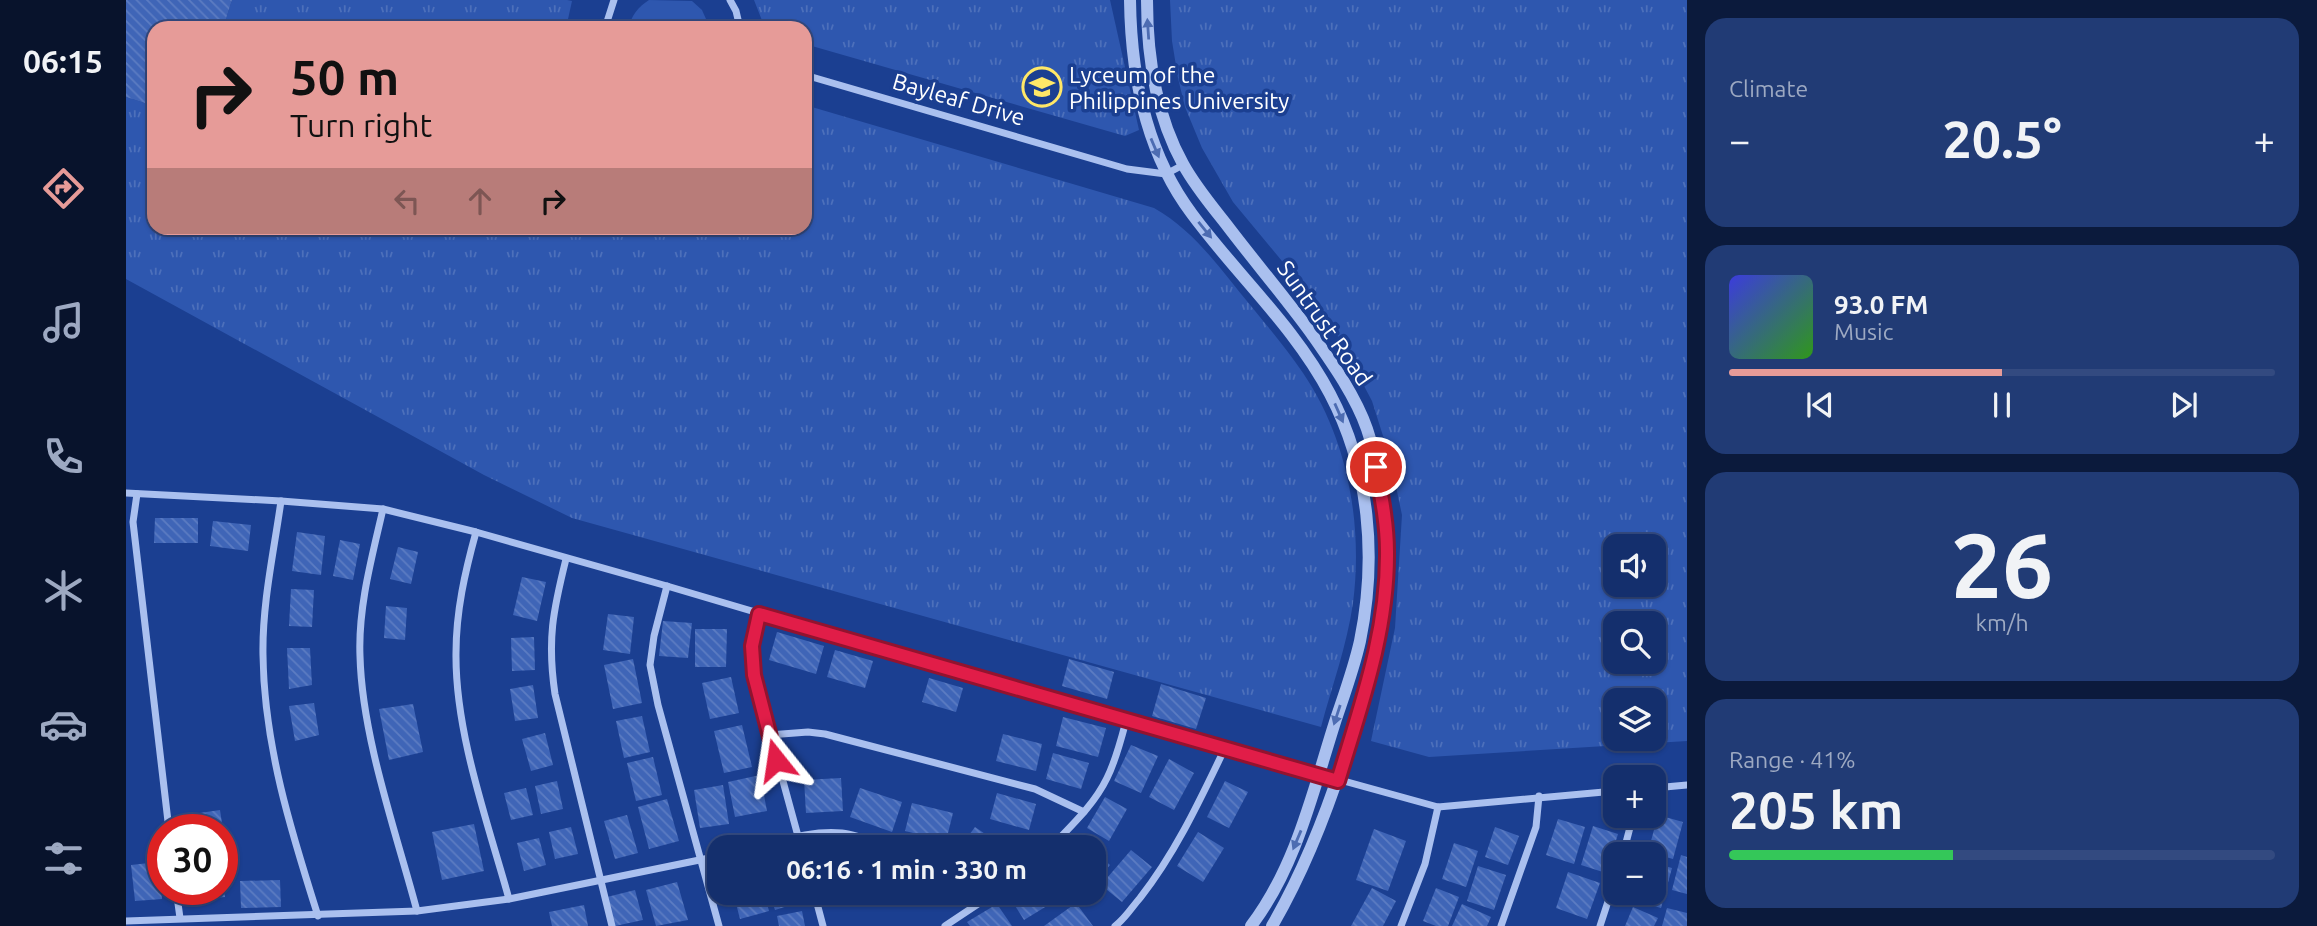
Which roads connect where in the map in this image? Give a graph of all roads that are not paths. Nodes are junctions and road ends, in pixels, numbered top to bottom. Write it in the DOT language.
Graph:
graph roads {
  1 [pos="614,0"];
  2 [pos="730,0"];
  3 [pos="1129,0"];
  4 [pos="1147,0"];
  5 [pos="607,21"];
  6 [pos="738,21"];
  7 [pos="812,77"];
  8 [pos="1183,165"];
  9 [pos="1166,174"];
  10 [pos="126,493"];
  11 [pos="137,494"];
  12 [pos="281,501"];
  13 [pos="383,509"];
  14 [pos="476,532"];
  15 [pos="566,559"];
  16 [pos="667,586"];
  17 [pos="759,614"];
  18 [pos="1126,721"];
  19 [pos="769,735"];
  20 [pos="1225,748"];
  21 [pos="1318,775"];
  22 [pos="1338,781"];
  23 [pos="1687,785"];
  24 [pos="1666,787"];
  25 [pos="1603,792"];
  26 [pos="1538,796"];
  27 [pos="1438,807"];
  28 [pos="1084,812"];
  29 [pos="167,814"];
  30 [pos="798,835"];
  31 [pos="813,835"];
  32 [pos="851,835"];
  33 [pos="1062,835"];
  34 [pos="707,859"];
  35 [pos="701,861"];
  36 [pos="599,880"];
  37 [pos="509,899"];
  38 [pos="178,905"];
  39 [pos="817,905"];
  40 [pos="976,905"];
  41 [pos="1607,905"];
  42 [pos="417,911"];
  43 [pos="318,916"];
  44 [pos="180,918"];
  45 [pos="126,921"];
  46 [pos="612,926"];
  47 [pos="719,926"];
  48 [pos="823,926"];
  49 [pos="945,926"];
  50 [pos="1115,926"];
  51 [pos="1251,926"];
  52 [pos="1272,926"];
  53 [pos="1401,926"];
  54 [pos="1501,926"];
  55 [pos="1601,926"];
  1 -- 5 [label="street"];
  2 -- 6 [label="street"];
  3 -- 9 [label="street, Suntrust Road, one-way"];
  8 -- 4 [label="street, Suntrust Road, one-way"];
  7 -- 9 [label="street, Bayleaf Drive"];
  8 -- 9 [label="street"];
  8 -- 22 [label="street, Suntrust Road"];
  9 -- 21 [label="street, Suntrust Road, one-way"];
  10 -- 11 [label="street"];
  11 -- 12 [label="street"];
  11 -- 29 [label="street"];
  12 -- 13 [label="street"];
  12 -- 43 [label="street"];
  13 -- 14 [label="street"];
  13 -- 42 [label="street"];
  14 -- 15 [label="street"];
  14 -- 37 [label="street"];
  15 -- 16 [label="street"];
  15 -- 36 [label="street"];
  16 -- 17 [label="street"];
  16 -- 35 [label="street"];
  17 -- 18 [label="street"];
  17 -- 19 [label="street"];
  18 -- 20 [label="street"];
  18 -- 28 [label="street"];
  19 -- 28 [label="street"];
  19 -- 30 [label="street"];
  20 -- 21 [label="street"];
  20 -- 50 [label="street"];
  21 -- 22 [label="street"];
  21 -- 51 [label="street, Suntrust Road, one-way"];
  22 -- 27 [label="street"];
  22 -- 52 [label="street, Suntrust Road"];
  23 -- 24 [label="street"];
  25 -- 26 [label="street"];
  26 -- 27 [label="street"];
  26 -- 54 [label="street"];
  27 -- 53 [label="street"];
  28 -- 33 [label="street"];
  31 -- 32 [label="street"];
  34 -- 35 [label="street"];
  35 -- 36 [label="street"];
  35 -- 47 [label="street"];
  36 -- 37 [label="street"];
  36 -- 46 [label="street"];
  37 -- 42 [label="street"];
  38 -- 44 [label="street"];
  39 -- 48 [label="street"];
  40 -- 49 [label="street"];
  41 -- 55 [label="street"];
  42 -- 43 [label="street"];
  43 -- 44 [label="street"];
  44 -- 45 [label="street"];
}
